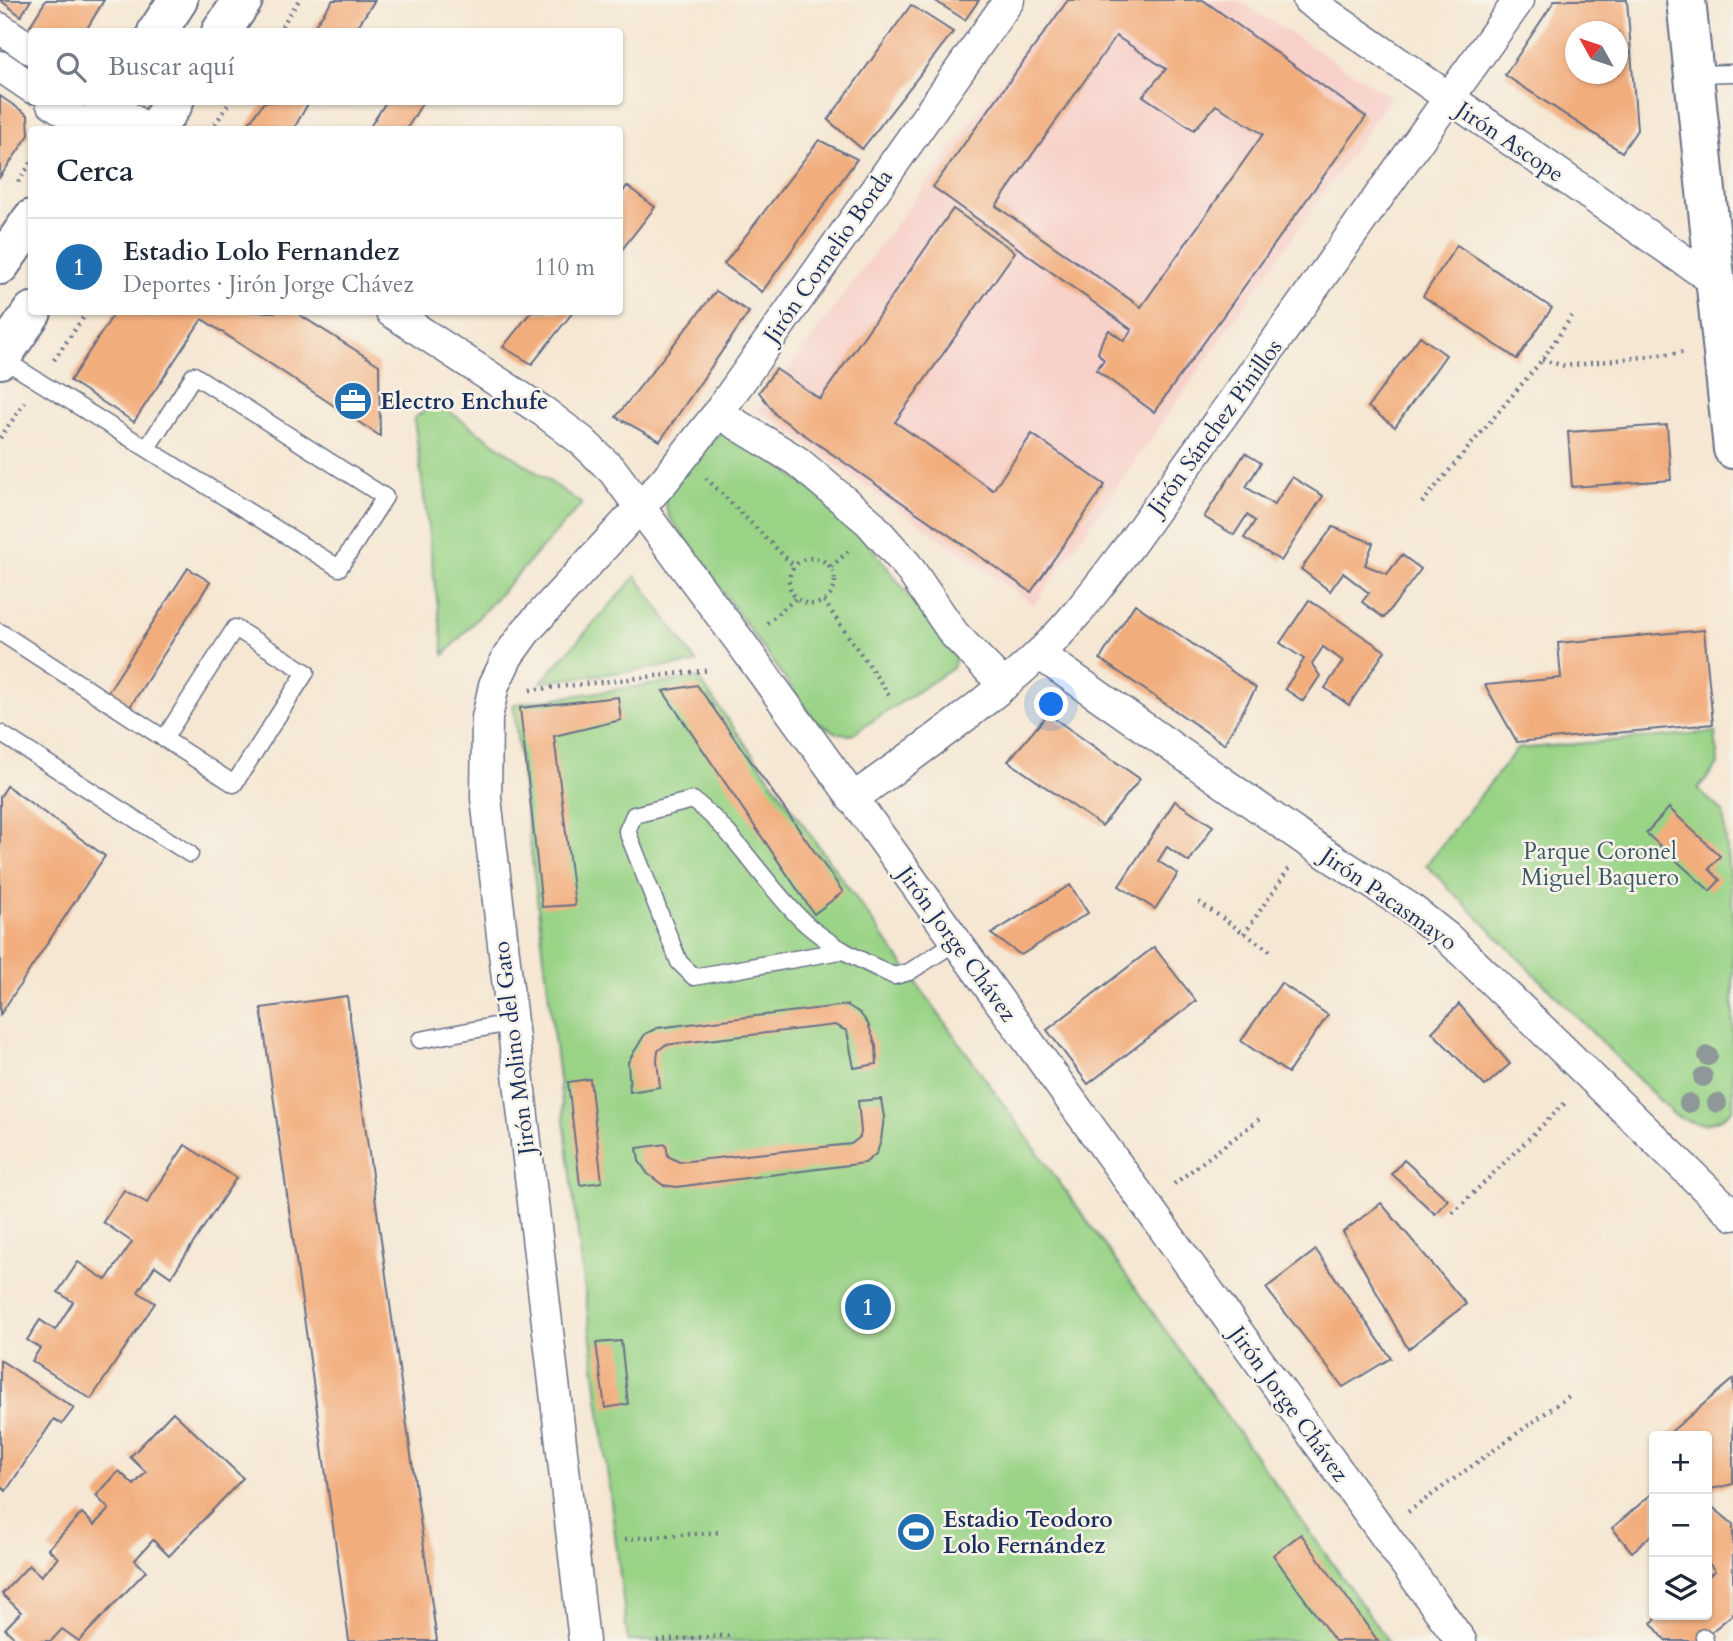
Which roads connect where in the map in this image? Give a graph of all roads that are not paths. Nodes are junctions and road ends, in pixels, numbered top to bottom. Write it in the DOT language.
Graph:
graph roads {
  1 [pos="178,0"];
  2 [pos="243,0"];
  3 [pos="1009,0"];
  4 [pos="1308,0"];
  5 [pos="1519,0"];
  6 [pos="1686,0"];
  7 [pos="0,28"];
  8 [pos="160,28"];
  9 [pos="224,28"];
  10 [pos="28,47"];
  11 [pos="0,66"];
  12 [pos="1733,73"];
  13 [pos="1693,74"];
  14 [pos="28,85"];
  15 [pos="1448,100"];
  16 [pos="65,105"];
  17 [pos="172,105"];
  18 [pos="102,113"];
  19 [pos="136,126"];
  20 [pos="158,126"];
  21 [pos="28,225"];
  22 [pos="0,265"];
  23 [pos="1714,281"];
  24 [pos="30,315"];
  25 [pos="396,315"];
  26 [pos="0,358"];
  27 [pos="718,413"];
  28 [pos="147,448"];
  29 [pos="1733,449"];
  30 [pos="641,507"];
  31 [pos="0,632"];
  32 [pos="1039,654"];
  33 [pos="1004,685"];
  34 [pos="0,733"];
  35 [pos="164,739"];
  36 [pos="852,799"];
  37 [pos="190,854"];
  38 [pos="956,942"];
  39 [pos="840,951"];
  40 [pos="510,1023"];
  41 [pos="420,1040"];
  42 [pos="1733,1215"];
  43 [pos="584,1641"];
  44 [pos="1461,1641"];
  1 -- 8 [label="main road"];
  2 -- 9 [label="main road"];
  3 -- 27 [label="street, Jirón Cornelio Borda"];
  4 -- 15 [label="street, Jirón Ascope"];
  5 -- 15 [label="street, Jirón Sánchez Pinillos"];
  6 -- 13 [label="main road"];
  7 -- 10 [label="street"];
  11 -- 14 [label="street"];
  12 -- 13 [label="lane"];
  13 -- 23 [label="main road"];
  15 -- 23 [label="street, Jirón Ascope"];
  15 -- 32 [label="street, Jirón Sánchez Pinillos"];
  16 -- 18 [label="street"];
  17 -- 20 [label="main road"];
  18 -- 19 [label="street"];
  21 -- 22 [label="main road"];
  23 -- 29 [label="main road"];
  24 -- 26 [label="main road"];
  25 -- 30 [label="street, Jirón Jorge Chávez"];
  26 -- 28 [label="lane"];
  27 -- 30 [label="street, Jirón Cornelio Borda"];
  27 -- 33 [label="street"];
  28 -- 28 [label="lane"];
  30 -- 36 [label="street, Jirón Jorge Chávez"];
  30 -- 40 [label="street, Jirón Molino del Gato"];
  31 -- 35 [label="lane"];
  32 -- 33 [label="street, Jirón Sánchez Pinillos"];
  32 -- 42 [label="street, Jirón Pacasmayo"];
  33 -- 36 [label="street, Jirón Sánchez Pinillos"];
  34 -- 37 [label="lane"];
  35 -- 35 [label="lane"];
  36 -- 38 [label="street, Jirón Jorge Chávez"];
  38 -- 39 [label="lane"];
  38 -- 44 [label="street, Jirón Jorge Chávez"];
  39 -- 39 [label="lane"];
  40 -- 41 [label="lane"];
  40 -- 43 [label="street, Jirón Molino del Gato"];
}
